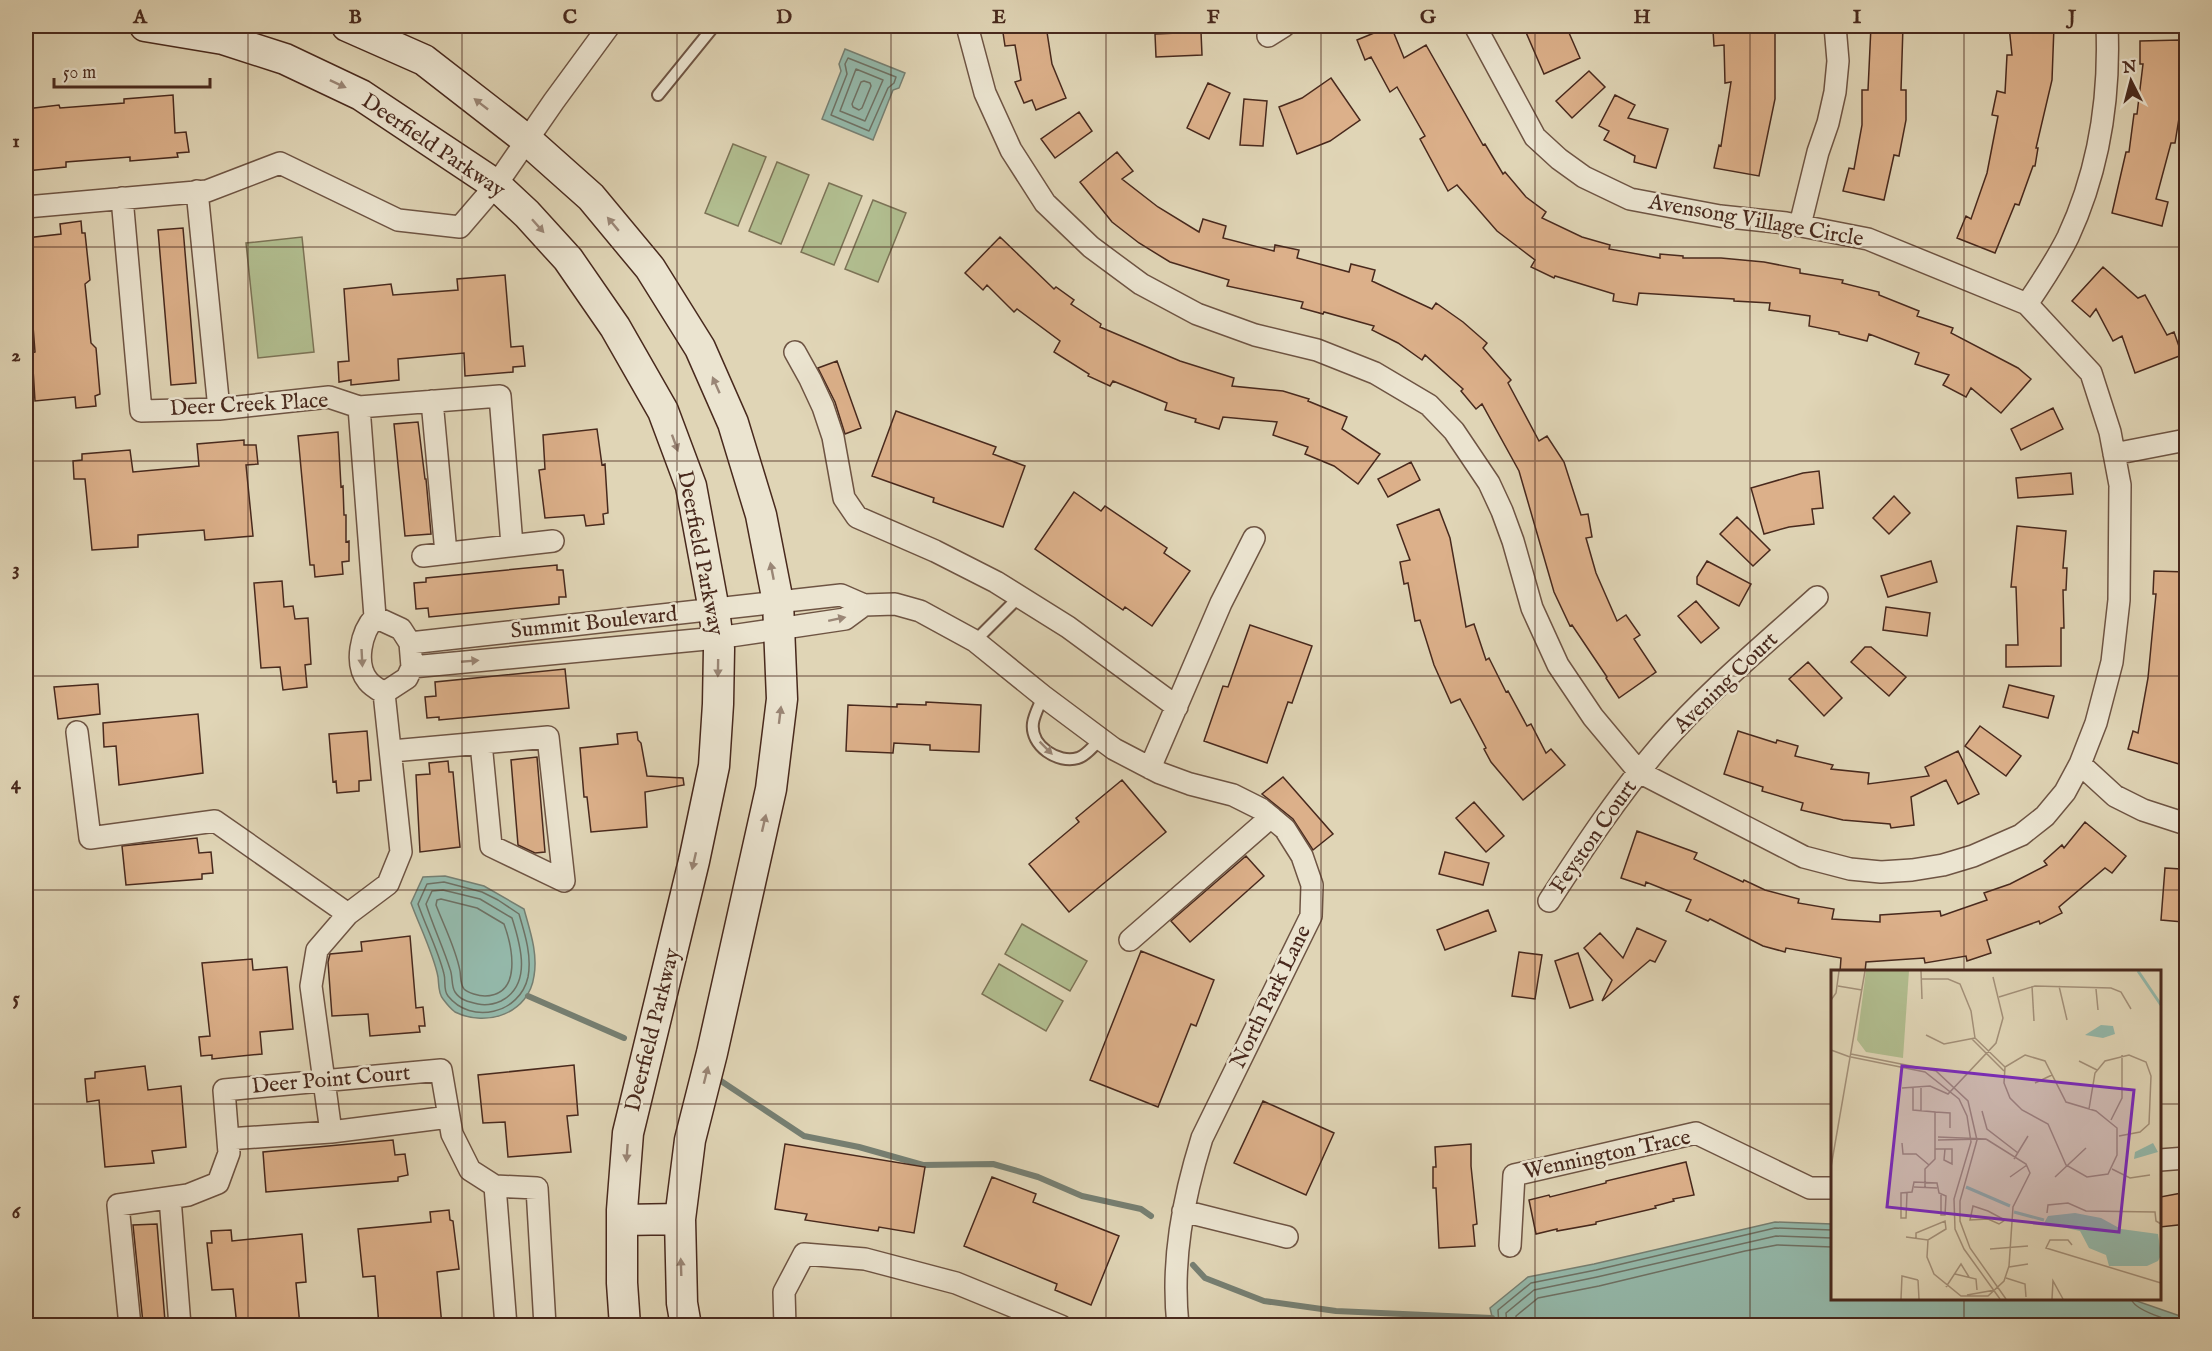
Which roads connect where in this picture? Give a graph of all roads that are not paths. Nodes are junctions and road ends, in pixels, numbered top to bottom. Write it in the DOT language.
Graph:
graph roads {
  1 [pos="145,26"];
  2 [pos="347,26"];
  3 [pos="609,26"];
  4 [pos="714,26"];
  5 [pos="967,26"];
  6 [pos="1475,26"];
  7 [pos="1835,26"];
  8 [pos="2107,26"];
  9 [pos="658,95"];
  10 [pos="527,140"];
  11 [pos="496,186"];
  12 [pos="197,191"];
  13 [pos="122,198"];
  14 [pos="26,207"];
  15 [pos="1800,225"];
  16 [pos="2027,304"];
  17 [pos="795,352"];
  18 [pos="432,401"];
  19 [pos="359,407"];
  20 [pos="219,409"];
  21 [pos="2187,440"];
  22 [pos="2114,454"];
  23 [pos="1254,538"];
  24 [pos="553,541"];
  25 [pos="513,544"];
  26 [pos="446,553"];
  27 [pos="423,556"];
  28 [pos="1019,597"];
  29 [pos="1817,597"];
  30 [pos="778,615"];
  31 [pos="375,617"];
  32 [pos="716,624"];
  33 [pos="975,640"];
  34 [pos="410,643"];
  35 [pos="412,667"];
  36 [pos="384,693"];
  37 [pos="1043,696"];
  38 [pos="1177,707"];
  39 [pos="77,732"];
  40 [pos="1100,740"];
  41 [pos="481,743"];
  42 [pos="392,751"];
  43 [pos="2080,764"];
  44 [pos="1150,768"];
  45 [pos="1639,772"];
  46 [pos="1271,817"];
  47 [pos="2187,824"];
  48 [pos="1549,901"];
  49 [pos="348,914"];
  50 [pos="1130,940"];
  51 [pos="324,1081"];
  52 [pos="449,1117"];
  53 [pos="331,1131"];
  54 [pos="228,1139"];
  55 [pos="2187,1158"];
  56 [pos="2161,1160"];
  57 [pos="495,1186"];
  58 [pos="1831,1188"];
  59 [pos="170,1198"];
  60 [pos="1183,1211"];
  61 [pos="680,1219"];
  62 [pos="622,1220"];
  63 [pos="1287,1237"];
  64 [pos="1510,1246"];
  65 [pos="130,1326"];
  66 [pos="180,1326"];
  67 [pos="506,1326"];
  68 [pos="546,1326"];
  69 [pos="625,1326"];
  70 [pos="686,1326"];
  71 [pos="785,1326"];
  72 [pos="1061,1326"];
  73 [pos="1178,1326"];
  1 -- 11 [label="main road, Deerfield Parkway, one-way"];
  10 -- 2 [label="main road, one-way"];
  3 -- 10 [label="street"];
  4 -- 9 [label="lane"];
  5 -- 45 [label="street, Avensong Village Circle"];
  6 -- 15 [label="street, Avensong Village Circle"];
  7 -- 15 [label="street"];
  8 -- 16 [label="street"];
  10 -- 11 [label="street"];
  30 -- 10 [label="main road, one-way"];
  11 -- 12 [label="street"];
  11 -- 32 [label="main road, Deerfield Parkway, one-way"];
  12 -- 13 [label="street"];
  12 -- 20 [label="street"];
  13 -- 14 [label="street"];
  13 -- 20 [label="street, Deer Creek Place"];
  15 -- 16 [label="street, Avensong Village Circle"];
  16 -- 22 [label="street, Avensong Village Circle"];
  17 -- 28 [label="street"];
  18 -- 19 [label="street"];
  18 -- 25 [label="street"];
  18 -- 26 [label="street"];
  19 -- 20 [label="street, Deer Creek Place"];
  19 -- 31 [label="street, Deer Creek Place"];
  21 -- 22 [label="street"];
  22 -- 43 [label="street, Avensong Village Circle"];
  23 -- 38 [label="street"];
  24 -- 25 [label="street"];
  25 -- 26 [label="street"];
  26 -- 27 [label="street"];
  28 -- 33 [label="lane"];
  28 -- 38 [label="street"];
  29 -- 45 [label="street, Avening Court"];
  30 -- 32 [label="street, Summit Boulevard"];
  30 -- 33 [label="street, North Park Lane"];
  61 -- 30 [label="main road, one-way"];
  31 -- 34 [label="street"];
  31 -- 36 [label="street, one-way"];
  32 -- 34 [label="street, Summit Boulevard"];
  35 -- 32 [label="street, Summit Boulevard, one-way"];
  32 -- 62 [label="main road, Deerfield Parkway, one-way"];
  33 -- 37 [label="street, North Park Lane"];
  34 -- 35 [label="street"];
  35 -- 36 [label="street"];
  36 -- 42 [label="street"];
  37 -- 40 [label="street, North Park Lane"];
  37 -- 40 [label="lane, one-way"];
  38 -- 44 [label="street"];
  39 -- 49 [label="street"];
  40 -- 44 [label="street, North Park Lane"];
  41 -- 41 [label="street"];
  41 -- 42 [label="street"];
  42 -- 49 [label="street"];
  43 -- 45 [label="street, Avensong Village Circle"];
  43 -- 47 [label="street"];
  44 -- 46 [label="street, North Park Lane"];
  45 -- 48 [label="street, Feyston Court"];
  46 -- 50 [label="street"];
  46 -- 60 [label="street, North Park Lane"];
  49 -- 51 [label="street"];
  51 -- 52 [label="street, Deer Point Court"];
  51 -- 53 [label="street"];
  51 -- 54 [label="street, Deer Point Court"];
  52 -- 53 [label="street"];
  52 -- 57 [label="street, Deer Point Court"];
  53 -- 54 [label="street"];
  54 -- 59 [label="street, Deer Point Court"];
  55 -- 56 [label="street"];
  57 -- 67 [label="street"];
  57 -- 68 [label="street"];
  58 -- 64 [label="street, Wennington Trace"];
  59 -- 65 [label="street, Deer Point Court"];
  59 -- 66 [label="street"];
  60 -- 63 [label="street"];
  60 -- 73 [label="street, North Park Lane"];
  61 -- 62 [label="main road"];
  70 -- 61 [label="main road, one-way"];
  62 -- 69 [label="main road, Deerfield Parkway"];
  71 -- 72 [label="street"];
}
